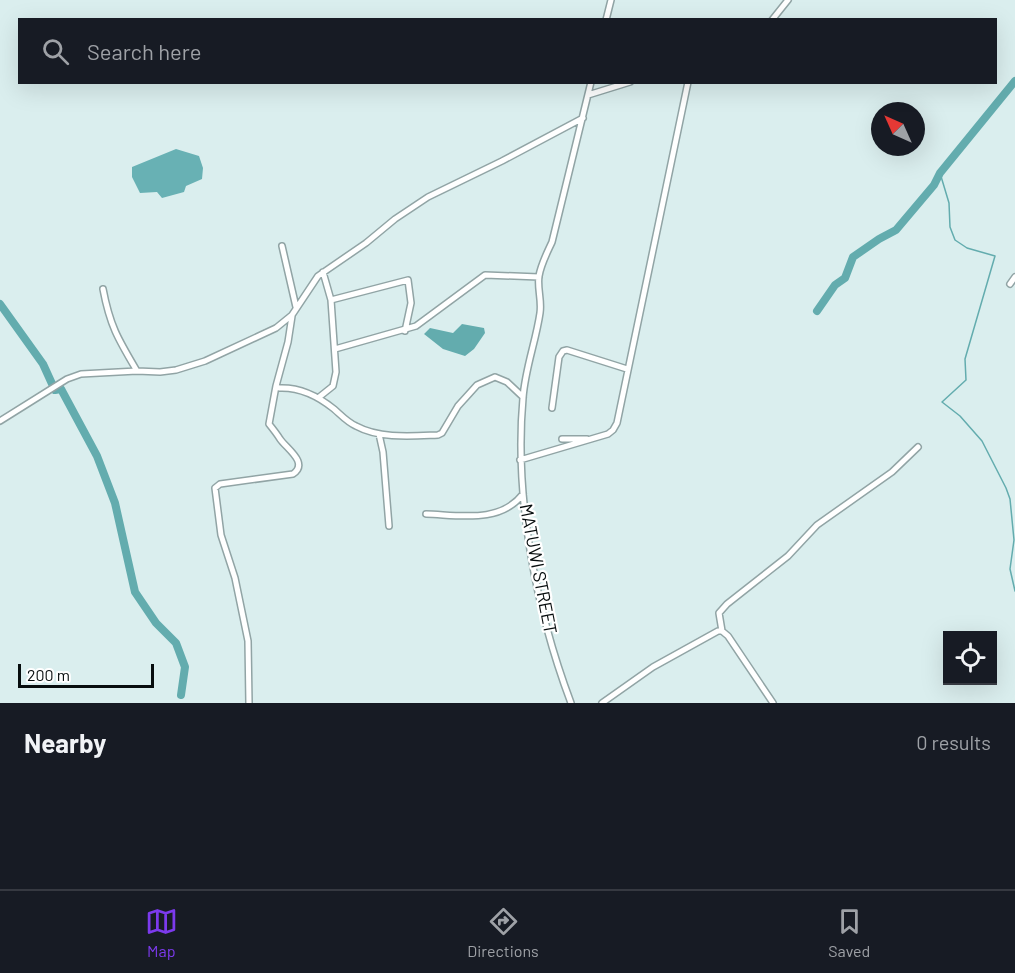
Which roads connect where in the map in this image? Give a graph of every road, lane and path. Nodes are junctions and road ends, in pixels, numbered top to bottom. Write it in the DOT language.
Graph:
graph roads {
  1 [pos="611,0"];
  2 [pos="788,0"];
  3 [pos="606,18"];
  4 [pos="774,18"];
  5 [pos="591,84"];
  6 [pos="624,84"];
  7 [pos="688,84"];
  8 [pos="588,95"];
  9 [pos="583,118"];
  10 [pos="282,246"];
  11 [pos="323,272"];
  12 [pos="539,277"];
  13 [pos="1015,277"];
  14 [pos="1010,284"];
  15 [pos="103,289"];
  16 [pos="331,300"];
  17 [pos="296,307"];
  18 [pos="292,315"];
  19 [pos="405,331"];
  20 [pos="335,349"];
  21 [pos="627,369"];
  22 [pos="137,371"];
  23 [pos="276,386"];
  24 [pos="523,397"];
  25 [pos="318,398"];
  26 [pos="552,408"];
  27 [pos="0,421"];
  28 [pos="379,434"];
  29 [pos="562,439"];
  30 [pos="594,439"];
  31 [pos="918,447"];
  32 [pos="520,460"];
  33 [pos="523,494"];
  34 [pos="426,514"];
  35 [pos="389,526"];
  36 [pos="722,632"];
  37 [pos="249,703"];
  38 [pos="571,703"];
  39 [pos="602,703"];
  40 [pos="773,703"];
  1 -- 3 [label="street"];
  2 -- 4 [label="street"];
  5 -- 8 [label="street, MATUWI STREET"];
  6 -- 8 [label="street"];
  7 -- 21 [label="street"];
  8 -- 9 [label="street, MATUWI STREET"];
  9 -- 11 [label="street"];
  9 -- 12 [label="street, MATUWI STREET"];
  10 -- 17 [label="street"];
  11 -- 16 [label="street"];
  11 -- 17 [label="street"];
  12 -- 19 [label="street"];
  12 -- 24 [label="street, MATUWI STREET"];
  13 -- 14 [label="street"];
  15 -- 22 [label="street"];
  16 -- 19 [label="street"];
  16 -- 20 [label="street"];
  17 -- 18 [label="street"];
  18 -- 22 [label="street"];
  18 -- 23 [label="street"];
  19 -- 20 [label="street"];
  20 -- 25 [label="street"];
  21 -- 26 [label="street"];
  21 -- 30 [label="street"];
  22 -- 27 [label="street"];
  23 -- 25 [label="street"];
  23 -- 37 [label="street"];
  24 -- 28 [label="street"];
  24 -- 32 [label="street, MATUWI STREET"];
  25 -- 28 [label="street"];
  28 -- 35 [label="street"];
  29 -- 30 [label="street"];
  30 -- 32 [label="street"];
  31 -- 36 [label="street"];
  32 -- 33 [label="street, MATUWI STREET"];
  33 -- 34 [label="street"];
  33 -- 38 [label="street, MATUWI STREET"];
  36 -- 39 [label="street"];
  36 -- 40 [label="street"];
}
